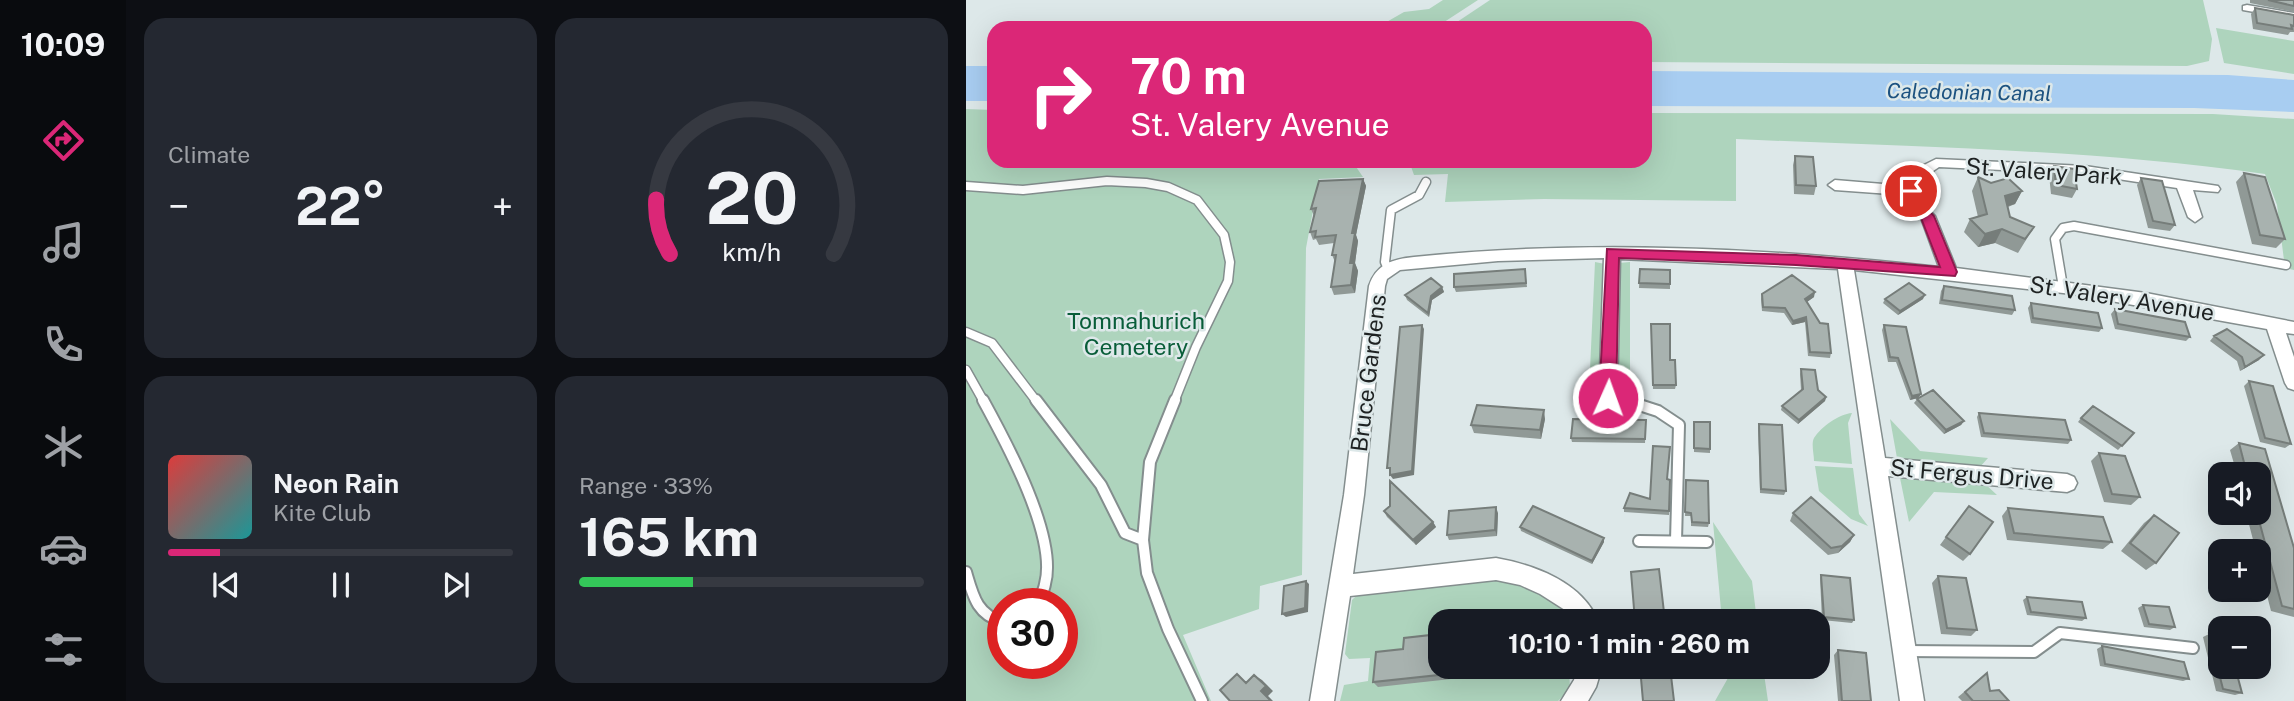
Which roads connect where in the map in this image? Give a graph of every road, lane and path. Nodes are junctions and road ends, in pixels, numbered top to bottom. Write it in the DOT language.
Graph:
graph roads {
  1 [pos="2248,8"];
  2 [pos="2294,16"];
  3 [pos="1426,181"];
  4 [pos="2183,184"];
  5 [pos="1835,185"];
  6 [pos="966,187"];
  7 [pos="2213,189"];
  8 [pos="1911,191"];
  9 [pos="2195,217"];
  10 [pos="1612,253"];
  11 [pos="1845,263"];
  12 [pos="2286,265"];
  13 [pos="1388,269"];
  14 [pos="1950,272"];
  15 [pos="2063,288"];
  16 [pos="2274,324"];
  17 [pos="2294,328"];
  18 [pos="966,332"];
  19 [pos="966,370"];
  20 [pos="2294,383"];
  21 [pos="1586,397"];
  22 [pos="1608,398"];
  23 [pos="1876,466"];
  24 [pos="2067,483"];
  25 [pos="1143,540"];
  26 [pos="1639,541"];
  27 [pos="1676,541"];
  28 [pos="1707,542"];
  29 [pos="966,572"];
  30 [pos="1339,586"];
  31 [pos="1046,588"];
  32 [pos="1581,609"];
  33 [pos="987,618"];
  34 [pos="2193,648"];
  35 [pos="1904,651"];
  36 [pos="1586,679"];
  37 [pos="1202,701"];
  38 [pos="1322,701"];
  39 [pos="1573,701"];
  40 [pos="1912,701"];
  1 -- 2 [label="street"];
  3 -- 13 [label="lane, Bruce Gardens"];
  4 -- 7 [label="street, St. Valery Park"];
  4 -- 8 [label="street, St. Valery Park"];
  4 -- 9 [label="street"];
  5 -- 8 [label="street"];
  6 -- 25 [label="lane"];
  8 -- 14 [label="street"];
  10 -- 11 [label="street, St. Valery Avenue"];
  10 -- 13 [label="street, St. Valery Avenue"];
  10 -- 22 [label="street"];
  11 -- 14 [label="street, St. Valery Avenue"];
  11 -- 23 [label="street, St Fergus Drive"];
  12 -- 15 [label="lane"];
  13 -- 30 [label="street, Bruce Gardens"];
  14 -- 15 [label="street, St. Valery Avenue"];
  15 -- 16 [label="street, St. Valery Avenue"];
  16 -- 17 [label="street, St. Valery Avenue"];
  16 -- 20 [label="street"];
  18 -- 25 [label="lane"];
  19 -- 31 [label="lane"];
  21 -- 22 [label="lane"];
  22 -- 27 [label="lane"];
  23 -- 24 [label="street, St Fergus Drive"];
  23 -- 35 [label="street, St Fergus Drive"];
  25 -- 37 [label="lane"];
  26 -- 27 [label="lane"];
  27 -- 28 [label="lane"];
  29 -- 33 [label="lane"];
  30 -- 32 [label="street"];
  30 -- 38 [label="street, Bruce Gardens"];
  34 -- 35 [label="lane"];
  35 -- 40 [label="street, St Fergus Drive"];
  36 -- 39 [label="street"];
}
